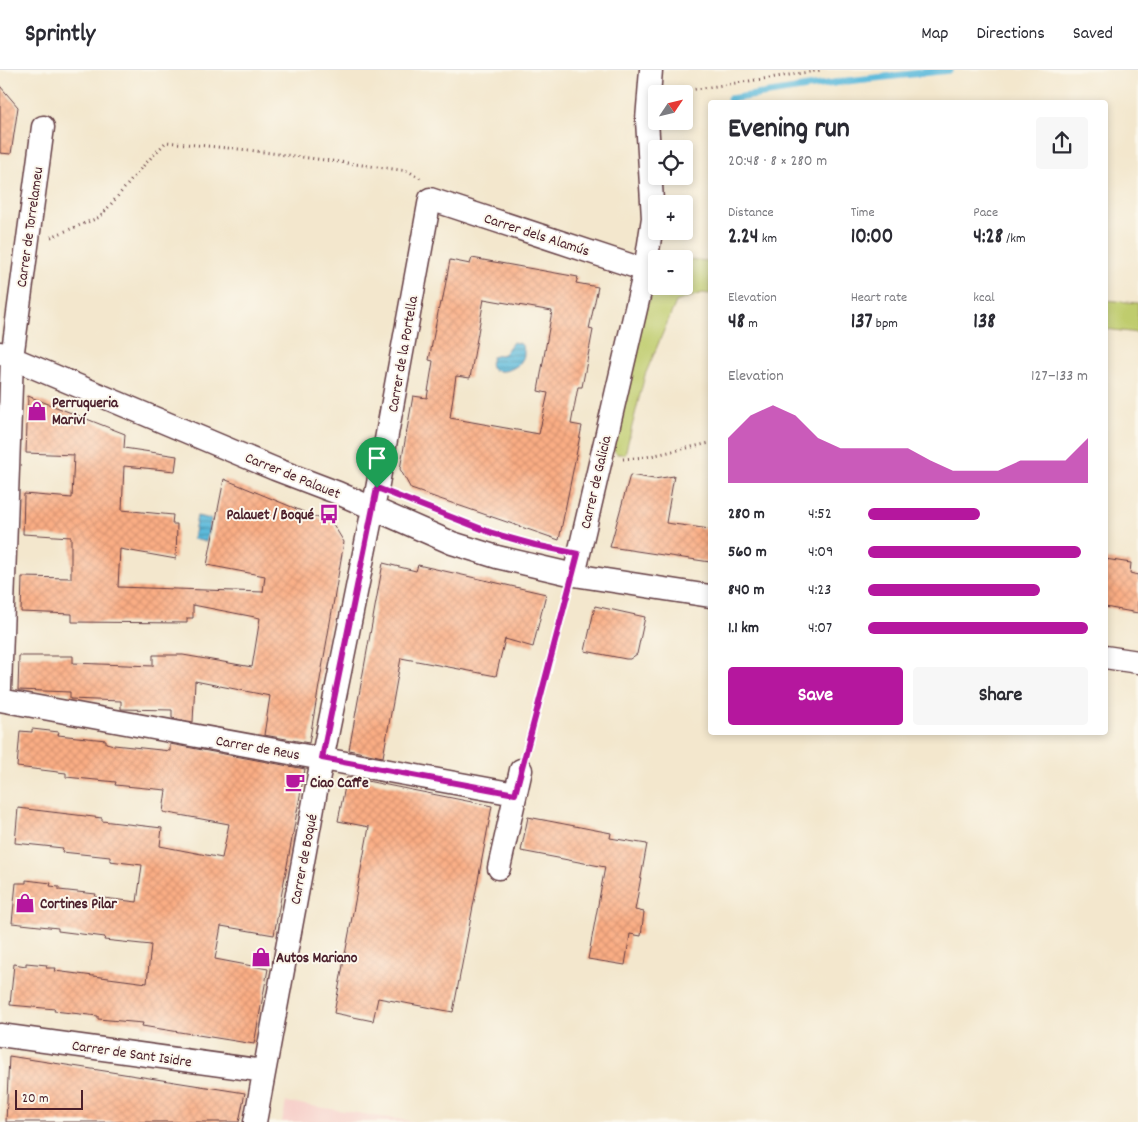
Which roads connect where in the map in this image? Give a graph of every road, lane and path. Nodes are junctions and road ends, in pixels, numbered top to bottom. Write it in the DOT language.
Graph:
graph roads {
  1 [pos="651,70"];
  2 [pos="822,70"];
  3 [pos="693,89"];
  4 [pos="43,127"];
  5 [pos="430,199"];
  6 [pos="27,246"];
  7 [pos="645,270"];
  8 [pos="6,356"];
  9 [pos="708,443"];
  10 [pos="600,462"];
  11 [pos="373,509"];
  12 [pos="574,575"];
  13 [pos="708,596"];
  14 [pos="1108,657"];
  15 [pos="1138,662"];
  16 [pos="0,688"];
  17 [pos="0,700"];
  18 [pos="322,758"];
  19 [pos="522,770"];
  20 [pos="515,794"];
  21 [pos="499,868"];
  22 [pos="0,1035"];
  23 [pos="264,1071"];
  24 [pos="255,1122"];
  1 -- 7 [label="street, Carrer de Galicia"];
  2 -- 3 [label="path"];
  4 -- 6 [label="street, Carrer de Torrelameu"];
  5 -- 6 [label="path"];
  5 -- 7 [label="street, Carrer dels Alamús"];
  5 -- 11 [label="street, Carrer de la Portella"];
  6 -- 8 [label="street, Carrer de Torrelameu"];
  7 -- 10 [label="street, Carrer de Galicia"];
  8 -- 11 [label="street, Carrer de Palauet"];
  8 -- 16 [label="street, Carrer de Torrelameu"];
  9 -- 10 [label="path"];
  10 -- 12 [label="street, Carrer de Galicia"];
  11 -- 12 [label="street, Carrer de Palauet"];
  11 -- 18 [label="street, Carrer de Boqué"];
  12 -- 13 [label="street, Carrer de Palauet"];
  12 -- 19 [label="path"];
  14 -- 15 [label="street"];
  17 -- 18 [label="street, Carrer de Reus"];
  18 -- 20 [label="street, Carrer de Reus"];
  18 -- 23 [label="street, Carrer de Boqué"];
  19 -- 20 [label="street"];
  20 -- 21 [label="street"];
  22 -- 23 [label="street, Carrer de Sant Isidre"];
  23 -- 24 [label="street, Carrer de Boqué"];
}
